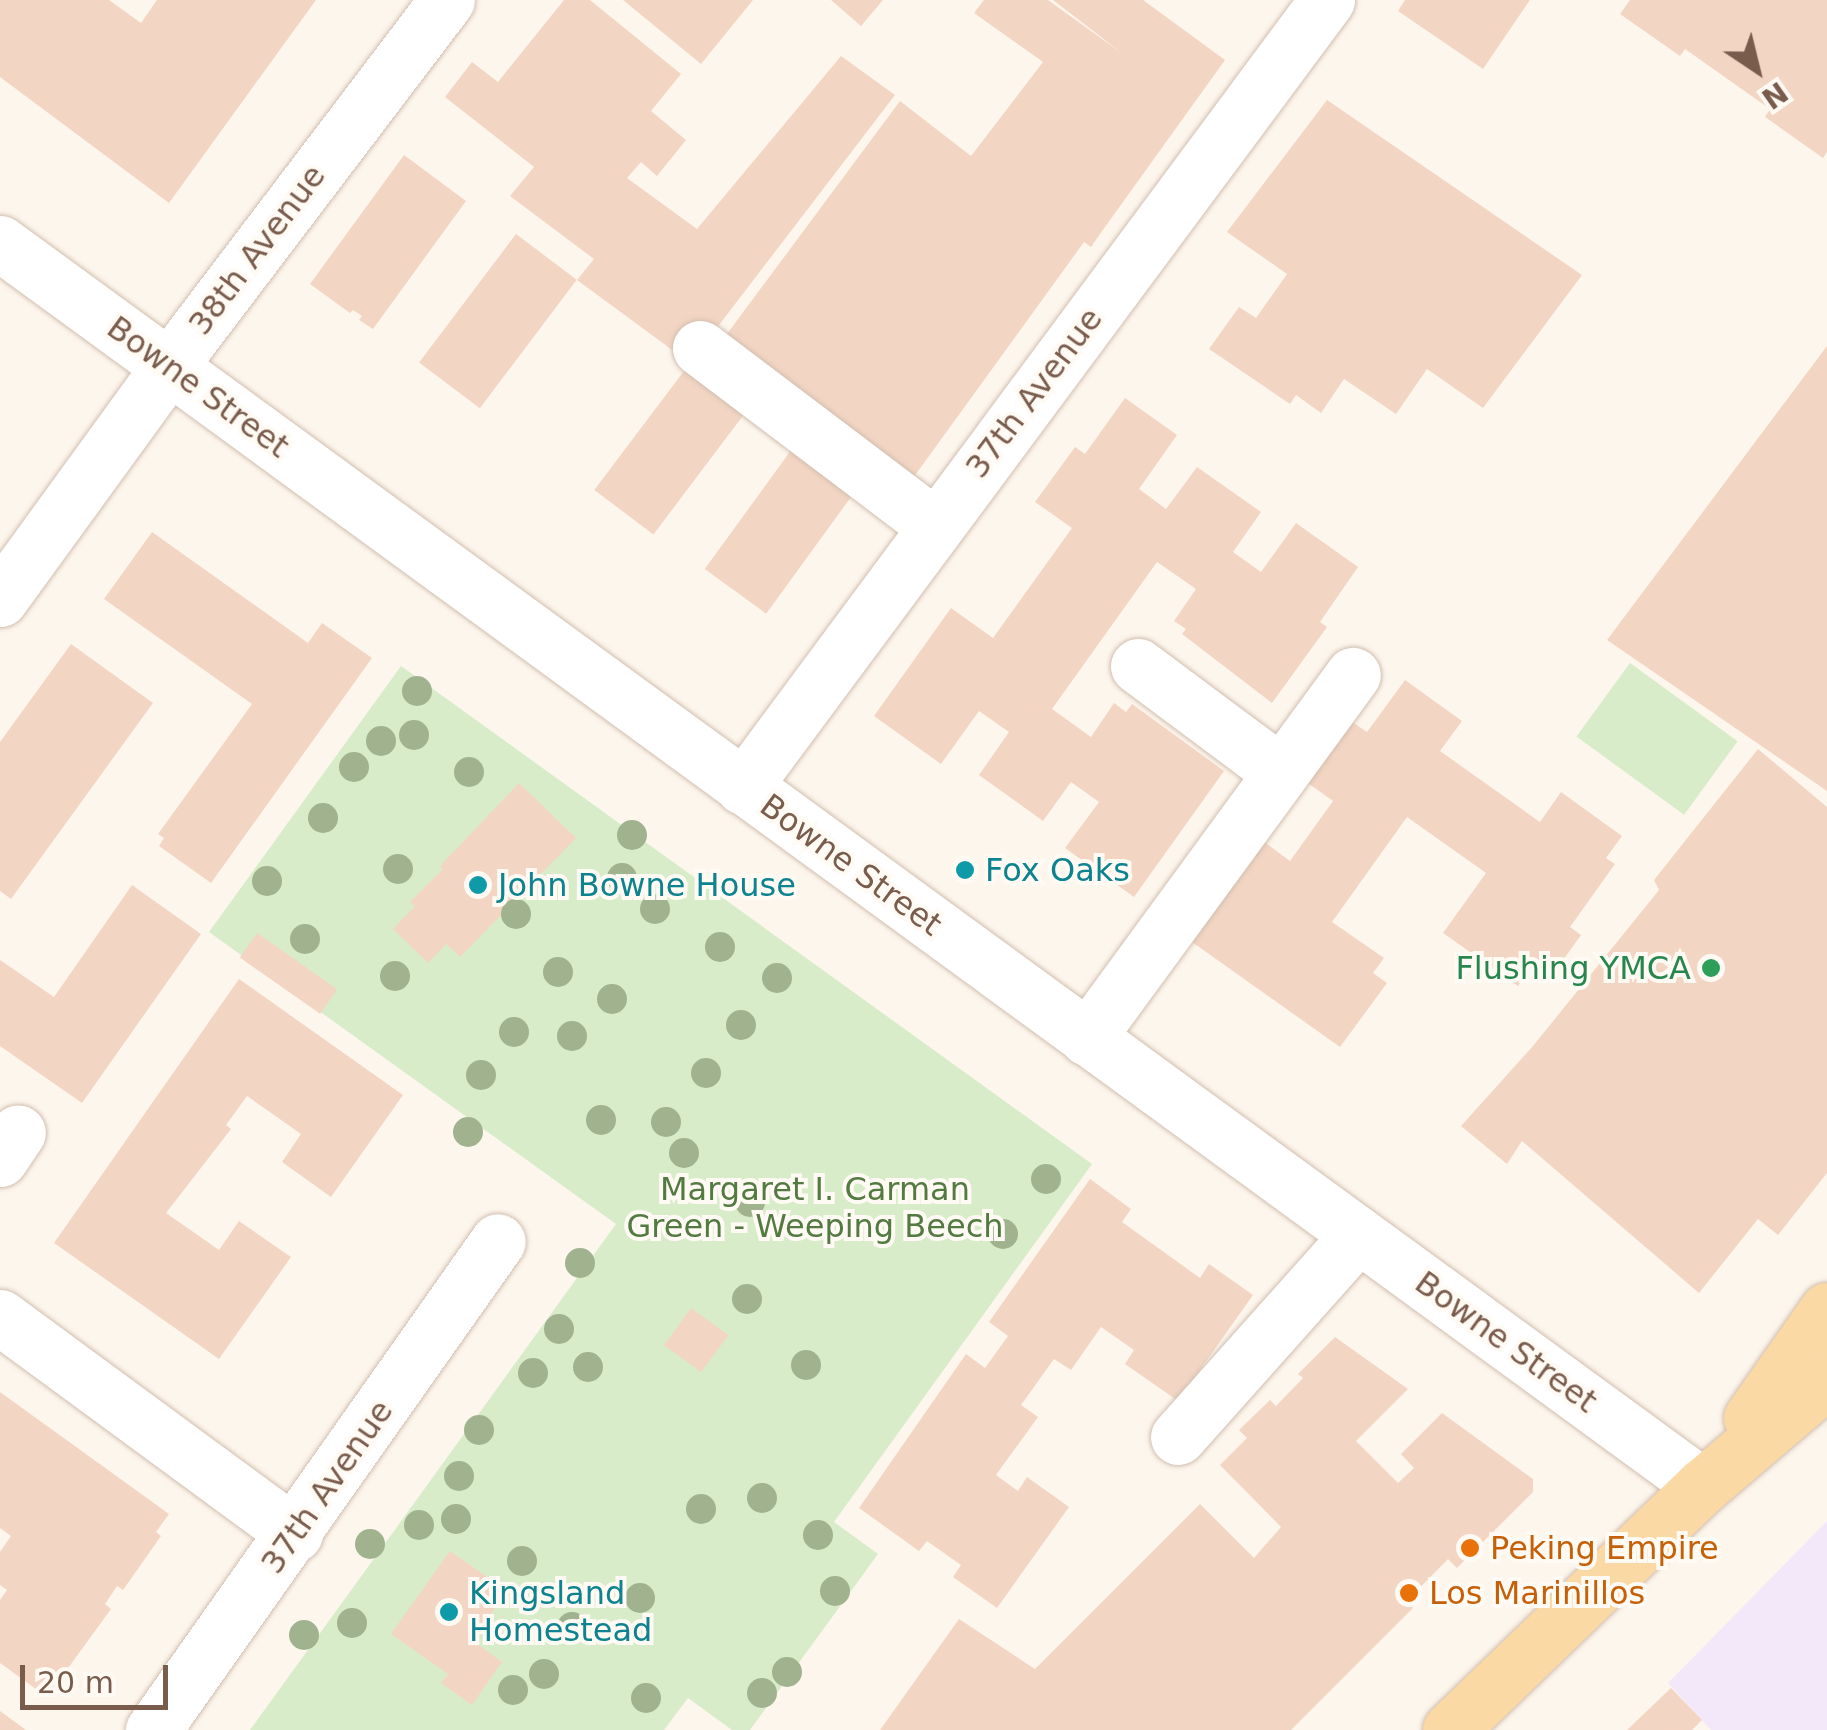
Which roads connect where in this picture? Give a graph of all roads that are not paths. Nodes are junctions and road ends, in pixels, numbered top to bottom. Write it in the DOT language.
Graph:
graph roads {
  1 [pos="447,0"];
  2 [pos="1327,0"];
  3 [pos="0,243"];
  4 [pos="700,348"];
  5 [pos="170,365"];
  6 [pos="935,526"];
  7 [pos="0,599"];
  8 [pos="1138,666"];
  9 [pos="1264,760"];
  10 [pos="743,787"];
  11 [pos="1078,1031"];
  12 [pos="1358,1234"];
  13 [pos="498,1241"];
  14 [pos="1827,1310"];
  15 [pos="0,1317"];
  16 [pos="1827,1380"];
  17 [pos="1178,1437"];
  18 [pos="1703,1486"];
  19 [pos="295,1534"];
  20 [pos="153,1730"];
  21 [pos="1450,1730"];
  1 -- 5 [label="street, 38th Avenue"];
  2 -- 6 [label="street, 37th Avenue"];
  3 -- 5 [label="street, Bowne Street"];
  4 -- 6 [label="street"];
  5 -- 7 [label="street, 38th Avenue"];
  5 -- 10 [label="street, Bowne Street"];
  6 -- 10 [label="street, 37th Avenue"];
  8 -- 9 [label="street"];
  9 -- 11 [label="street"];
  9 -- 11 [label="street"];
  10 -- 11 [label="street, Bowne Street"];
  11 -- 12 [label="street, Bowne Street"];
  12 -- 17 [label="street"];
  12 -- 18 [label="street, Bowne Street"];
  13 -- 19 [label="street, 37th Avenue"];
  14 -- 18 [label="main road"];
  15 -- 19 [label="street"];
  16 -- 18 [label="main road"];
  18 -- 21 [label="main road"];
  19 -- 20 [label="street, 37th Avenue"];
}
